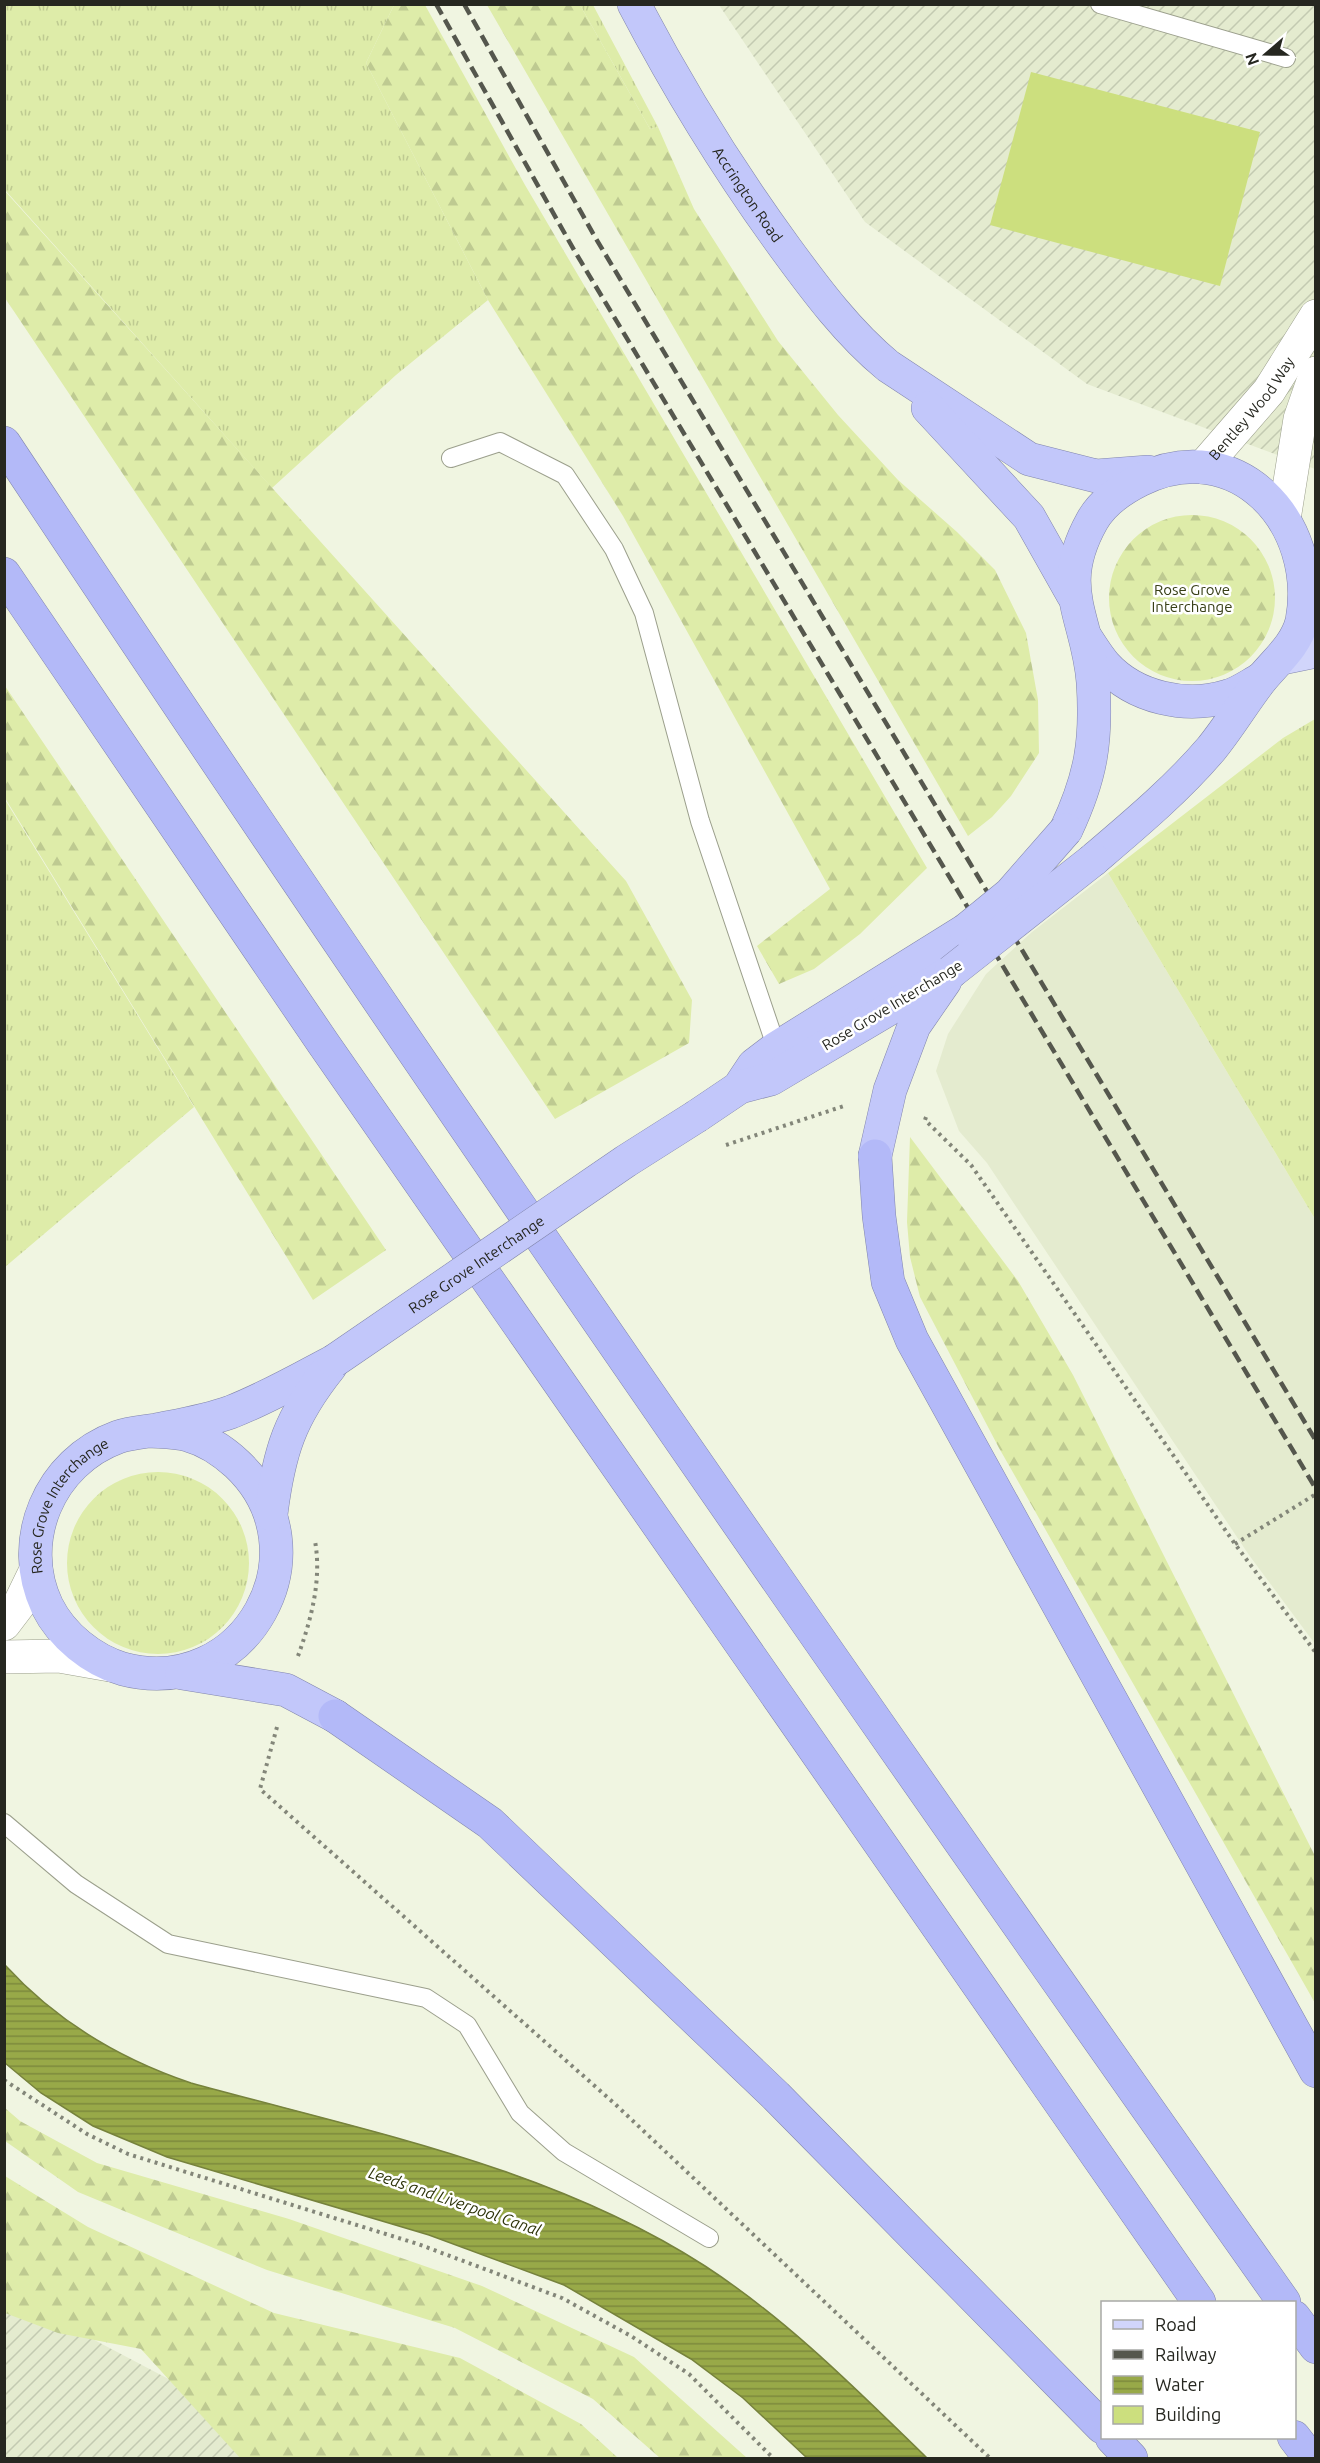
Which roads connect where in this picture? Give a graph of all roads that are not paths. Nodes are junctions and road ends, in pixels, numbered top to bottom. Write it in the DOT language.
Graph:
graph roads {
  1 [pos="634,4"];
  2 [pos="1100,4"];
  3 [pos="1286,58"];
  4 [pos="1316,316"];
  5 [pos="888,366"];
  6 [pos="1316,373"];
  7 [pos="4,443"];
  8 [pos="451,458"];
  9 [pos="1203,467"];
  10 [pos="1156,472"];
  11 [pos="1285,513"];
  12 [pos="1309,550"];
  13 [pos="4,574"];
  14 [pos="1073,595"];
  15 [pos="1085,636"];
  16 [pos="1316,651"];
  17 [pos="1272,668"];
  18 [pos="951,972"];
  19 [pos="781,1059"];
  20 [pos="334,1361"];
  21 [pos="149,1431"];
  22 [pos="271,1514"];
  23 [pos="36,1570"];
  24 [pos="4,1624"];
  25 [pos="4,1657"];
  26 [pos="110,1665"];
  27 [pos="178,1672"];
  28 [pos="4,1823"];
  29 [pos="1316,2071"];
  30 [pos="709,2238"];
  31 [pos="1198,2301"];
  32 [pos="1283,2301"];
  33 [pos="1296,2321"];
  34 [pos="1316,2347"];
  35 [pos="1101,2426"];
  36 [pos="1113,2439"];
  37 [pos="1296,2439"];
  38 [pos="1131,2458"];
  39 [pos="1310,2458"];
  1 -- 5 [label="highway, Accrington Road"];
  2 -- 3 [label="lane"];
  4 -- 9 [label="street, Bentley Wood Way"];
  5 -- 10 [label="highway, Accrington Road"];
  5 -- 14 [label="highway, Accrington Road"];
  6 -- 11 [label="street, Bentley Wood Way"];
  7 -- 32 [label="highway"];
  8 -- 19 [label="lane"];
  9 -- 10 [label="highway, Rose Grove Interchange"];
  9 -- 11 [label="highway, Rose Grove Interchange"];
  10 -- 14 [label="highway, Rose Grove Interchange"];
  11 -- 12 [label="highway, Rose Grove Interchange"];
  12 -- 17 [label="highway, Rose Grove Interchange"];
  13 -- 31 [label="highway"];
  14 -- 15 [label="highway, Rose Grove Interchange"];
  15 -- 17 [label="highway, Rose Grove Interchange"];
  15 -- 19 [label="highway, Rose Grove Interchange, bridge"];
  16 -- 17 [label="main road"];
  17 -- 18 [label="highway, Rose Grove Interchange, bridge"];
  18 -- 19 [label="highway, Rose Grove Interchange"];
  18 -- 29 [label="highway"];
  19 -- 20 [label="highway, Rose Grove Interchange, bridge"];
  20 -- 21 [label="highway, Rose Grove Interchange"];
  20 -- 22 [label="highway, Rose Grove Interchange"];
  21 -- 22 [label="highway, Rose Grove Interchange"];
  21 -- 23 [label="highway, Rose Grove Interchange"];
  22 -- 27 [label="highway, Rose Grove Interchange"];
  23 -- 24 [label="street"];
  23 -- 26 [label="highway, Rose Grove Interchange"];
  25 -- 26 [label="street"];
  26 -- 27 [label="highway, Rose Grove Interchange"];
  27 -- 35 [label="highway"];
  28 -- 30 [label="lane"];
  33 -- 34 [label="highway"];
  36 -- 38 [label="highway"];
  37 -- 39 [label="highway"];
}
